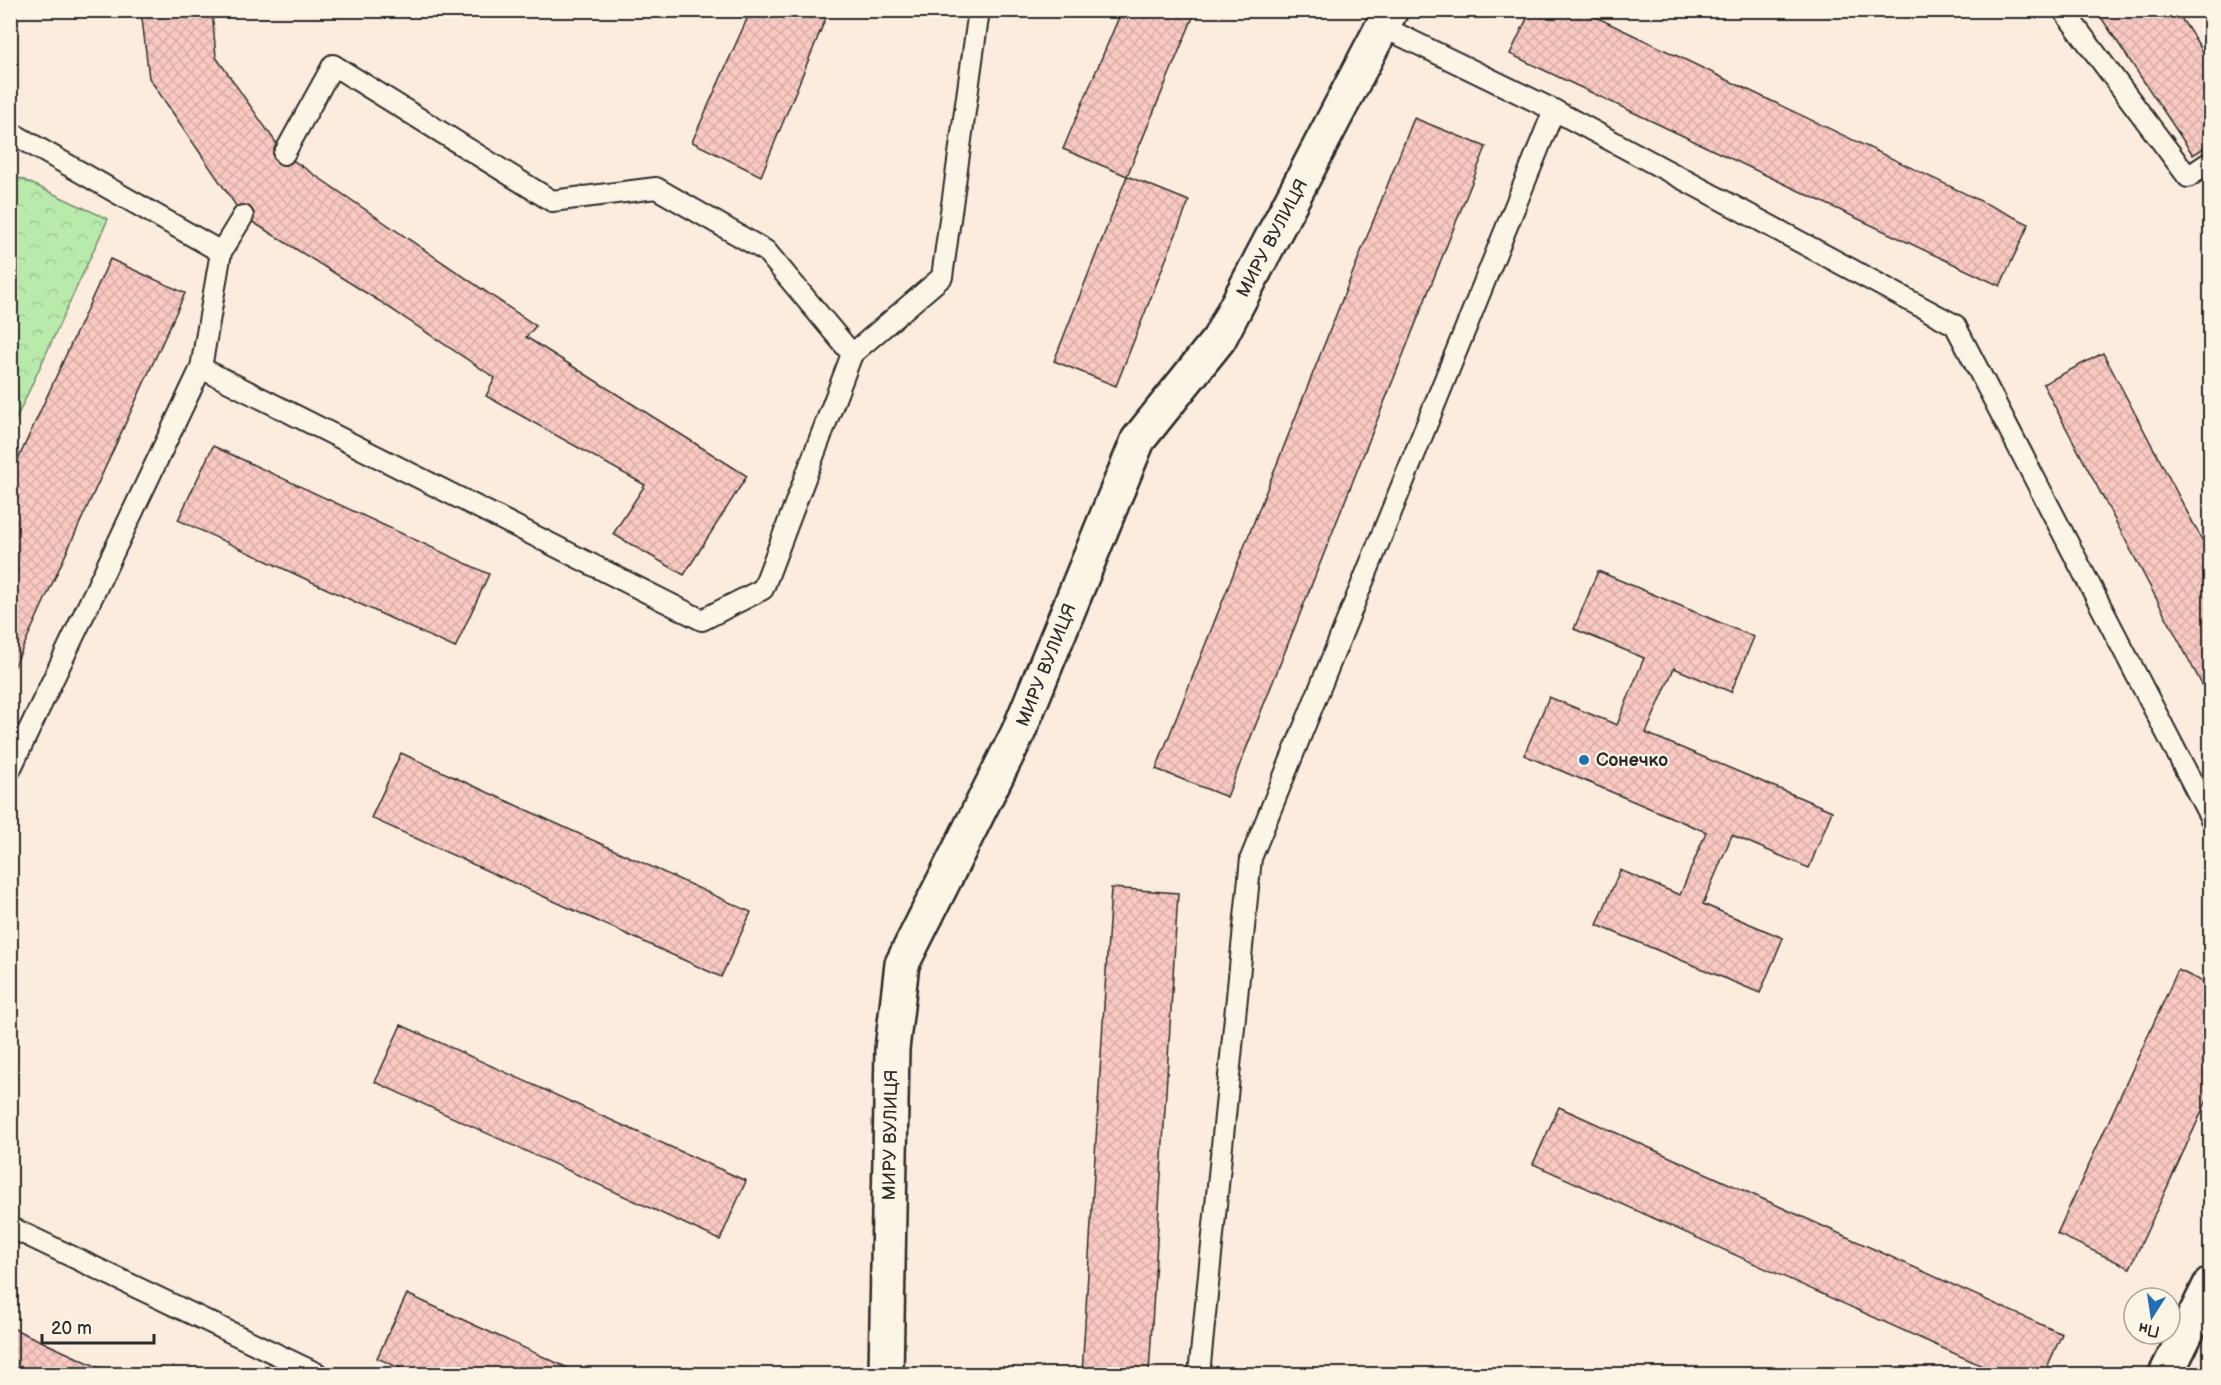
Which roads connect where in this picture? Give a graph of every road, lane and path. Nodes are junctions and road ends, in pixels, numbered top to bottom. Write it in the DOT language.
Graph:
graph roads {
  1 [pos="980,10"];
  2 [pos="2063,10"];
  3 [pos="1387,19"];
  4 [pos="1554,110"];
  5 [pos="10,132"];
  6 [pos="284,154"];
  7 [pos="2211,162"];
  8 [pos="243,216"];
  9 [pos="221,252"];
  10 [pos="852,354"];
  11 [pos="201,368"];
  12 [pos="10,770"];
  13 [pos="2211,817"];
  14 [pos="10,1227"];
  15 [pos="2211,1285"];
  16 [pos="318,1374"];
  17 [pos="886,1374"];
  18 [pos="1199,1374"];
  19 [pos="2166,1374"];
  1 -- 10 [label="lane"];
  2 -- 7 [label="lane"];
  3 -- 4 [label="lane"];
  3 -- 17 [label="street, МИРУ ВУЛИЦЯ"];
  4 -- 13 [label="lane"];
  4 -- 18 [label="lane"];
  5 -- 9 [label="lane"];
  6 -- 10 [label="lane"];
  8 -- 9 [label="lane"];
  9 -- 11 [label="lane"];
  10 -- 11 [label="lane"];
  11 -- 12 [label="lane"];
  14 -- 16 [label="lane"];
  15 -- 19 [label="street"];
}
